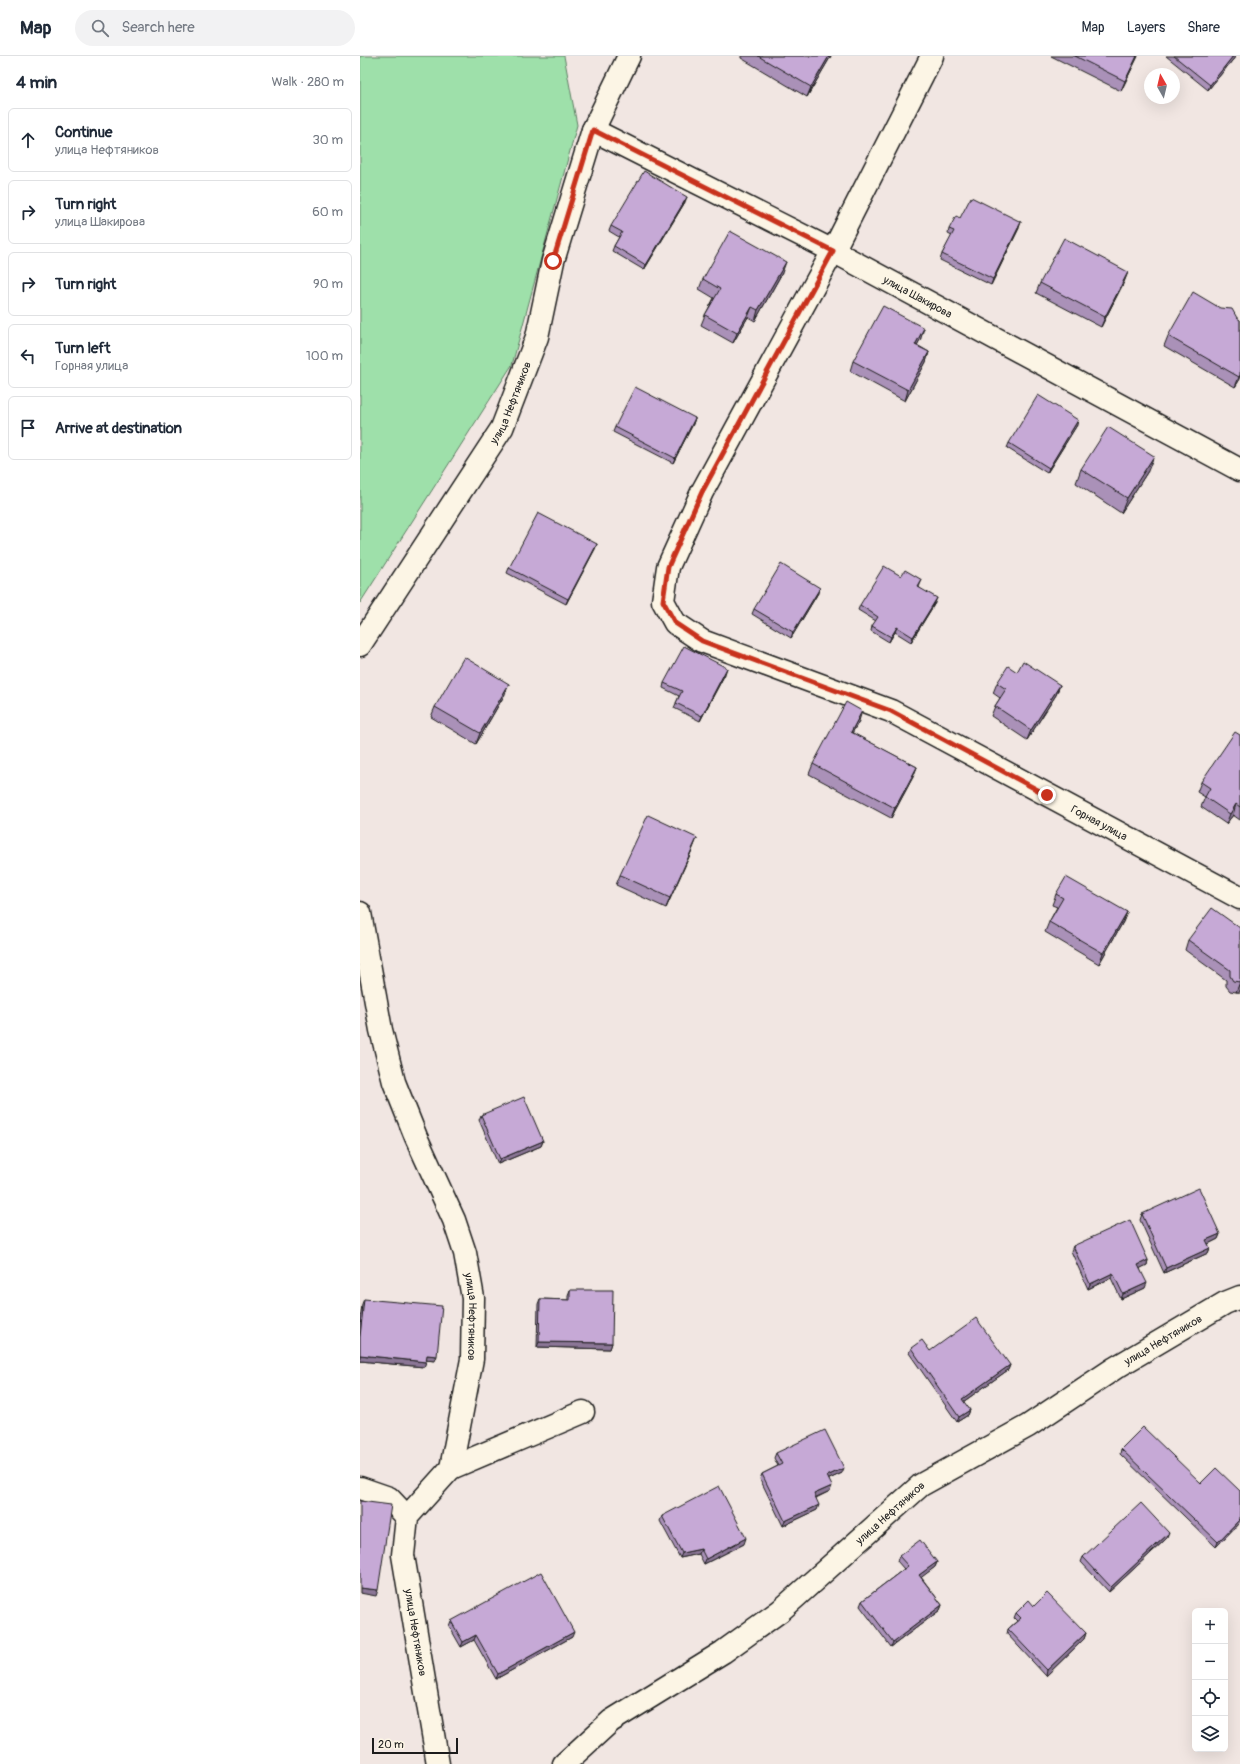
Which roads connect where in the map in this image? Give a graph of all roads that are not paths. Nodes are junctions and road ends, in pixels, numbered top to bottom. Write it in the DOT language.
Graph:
graph roads {
  1 [pos="629,56"];
  2 [pos="932,56"];
  3 [pos="593,130"];
  4 [pos="833,251"];
  5 [pos="1240,470"];
  6 [pos="360,645"];
  7 [pos="1240,898"];
  8 [pos="360,913"];
  9 [pos="1240,1297"];
  10 [pos="583,1412"];
  11 [pos="451,1468"];
  12 [pos="360,1488"];
  13 [pos="407,1517"];
  14 [pos="438,1764"];
  15 [pos="564,1764"];
  1 -- 3 [label="street, улица Нефтяников"];
  2 -- 4 [label="street"];
  3 -- 4 [label="street, улица Шакирова"];
  3 -- 6 [label="street, улица Нефтяников"];
  4 -- 5 [label="street, улица Шакирова"];
  4 -- 7 [label="street, Горная улица"];
  8 -- 11 [label="street, улица Нефтяников"];
  9 -- 15 [label="street, улица Нефтяников"];
  10 -- 11 [label="street"];
  11 -- 13 [label="street"];
  12 -- 13 [label="street"];
  13 -- 14 [label="street, улица Нефтяников"];
}
